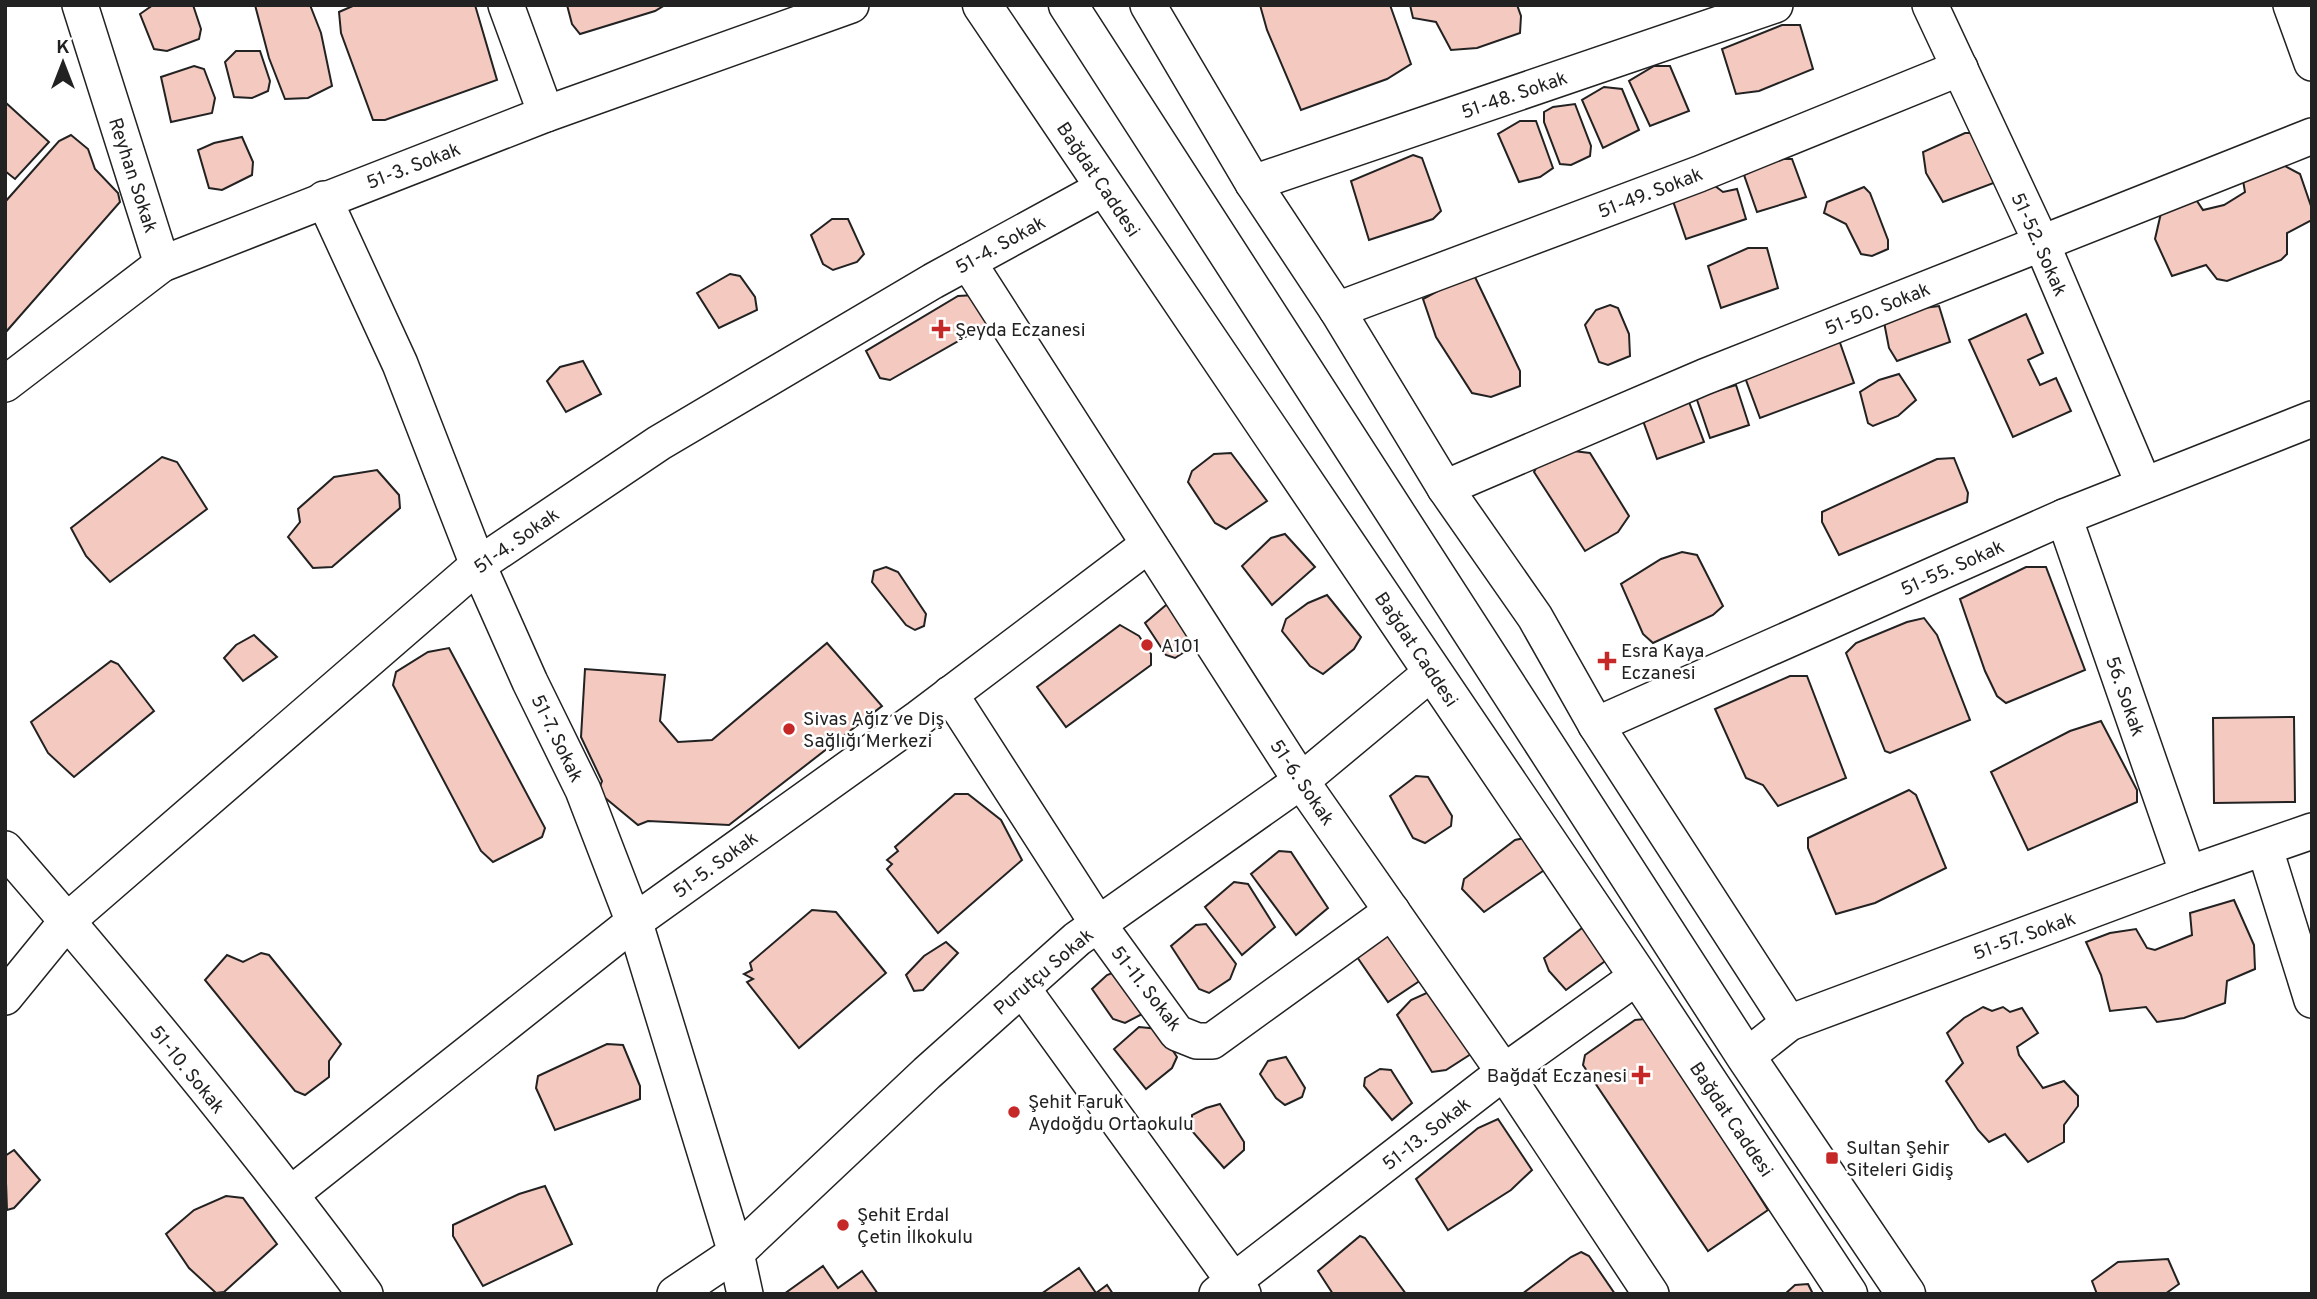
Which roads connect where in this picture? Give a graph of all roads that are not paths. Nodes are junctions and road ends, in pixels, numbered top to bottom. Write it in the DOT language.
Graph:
graph roads {
  1 [pos="80,5"];
  2 [pos="506,5"];
  3 [pos="851,5"];
  4 [pos="982,5"];
  5 [pos="1068,5"];
  6 [pos="1148,5"];
  7 [pos="1930,5"];
  8 [pos="2291,5"];
  9 [pos="1769,6"];
  10 [pos="2312,63"];
  11 [pos="1960,68"];
  12 [pos="547,114"];
  13 [pos="2312,136"];
  14 [pos="1253,183"];
  15 [pos="1105,187"];
  16 [pos="324,199"];
  17 [pos="2041,242"];
  18 [pos="968,262"];
  19 [pos="162,264"];
  20 [pos="1337,310"];
  21 [pos="5,384"];
  22 [pos="2312,419"];
  23 [pos="2144,485"];
  24 [pos="1445,488"];
  25 [pos="2064,517"];
  26 [pos="1148,545"];
  27 [pos="478,565"];
  28 [pos="1432,672"];
  29 [pos="950,694"];
  30 [pos="1596,724"];
  31 [pos="1301,781"];
  32 [pos="2312,831"];
  33 [pos="5,849"];
  34 [pos="2265,849"];
  35 [pos="2188,874"];
  36 [pos="1392,911"];
  37 [pos="67,921"];
  38 [pos="634,922"];
  39 [pos="1098,924"];
  40 [pos="1637,976"];
  41 [pos="1022,988"];
  42 [pos="5,997"];
  43 [pos="2312,1000"];
  44 [pos="1789,1023"];
  45 [pos="1746,1057"];
  46 [pos="1504,1072"];
  47 [pos="291,1194"];
  48 [pos="736,1253"];
  49 [pos="1232,1289"];
  50 [pos="365,1294"];
  51 [pos="675,1294"];
  52 [pos="745,1294"];
  53 [pos="1651,1294"];
  54 [pos="1848,1294"];
  55 [pos="1906,1294"];
  1 -- 19 [label="street, Reyhan Sokak"];
  2 -- 12 [label="street"];
  3 -- 12 [label="street, 51-3. Sokak"];
  4 -- 15 [label="main road, Bağdat Caddesi"];
  5 -- 45 [label="main road"];
  6 -- 14 [label="street"];
  7 -- 11 [label="street, 51-52. Sokak"];
  8 -- 10 [label="street"];
  9 -- 14 [label="street, 51-48. Sokak"];
  11 -- 17 [label="street, 51-52. Sokak"];
  11 -- 20 [label="street, 51-49. Sokak"];
  12 -- 16 [label="street, 51-3. Sokak"];
  13 -- 17 [label="street, 51-50. Sokak"];
  14 -- 20 [label="street"];
  15 -- 18 [label="street, 51-4. Sokak"];
  15 -- 28 [label="main road, Bağdat Caddesi"];
  16 -- 19 [label="street, 51-3. Sokak"];
  16 -- 27 [label="street, 51-7. Sokak"];
  17 -- 23 [label="street, 51-52. Sokak"];
  17 -- 24 [label="street, 51-50. Sokak"];
  18 -- 26 [label="street, 51-6. Sokak"];
  18 -- 27 [label="street, 51-4. Sokak"];
  19 -- 21 [label="street, 51-3. Sokak"];
  20 -- 24 [label="street"];
  22 -- 23 [label="street, 51-55. Sokak"];
  23 -- 25 [label="street, 51-55. Sokak"];
  24 -- 30 [label="street"];
  25 -- 30 [label="street, 51-55. Sokak"];
  25 -- 35 [label="street, 56. Sokak"];
  26 -- 29 [label="street, 51-5. Sokak"];
  26 -- 31 [label="street, 51-6. Sokak"];
  27 -- 37 [label="street, 51-4. Sokak"];
  27 -- 38 [label="street, 51-7. Sokak"];
  28 -- 31 [label="street, Purutçu Sokak"];
  28 -- 40 [label="main road, Bağdat Caddesi"];
  29 -- 38 [label="street, 51-5. Sokak"];
  29 -- 39 [label="street, 51-11. Sokak"];
  30 -- 44 [label="street"];
  31 -- 36 [label="street, 51-6. Sokak"];
  31 -- 39 [label="street, Purutçu Sokak"];
  32 -- 34 [label="street, 51-57. Sokak"];
  33 -- 37 [label="street, 51-10. Sokak"];
  34 -- 35 [label="street, 51-57. Sokak"];
  34 -- 43 [label="street"];
  35 -- 44 [label="street, 51-57. Sokak"];
  36 -- 39 [label="street, 51-11. Sokak"];
  36 -- 46 [label="street, 51-6. Sokak"];
  37 -- 42 [label="street, 51-4. Sokak"];
  37 -- 47 [label="street, 51-10. Sokak"];
  38 -- 47 [label="street, 51-5. Sokak"];
  38 -- 48 [label="street, 51-7. Sokak"];
  39 -- 41 [label="street, Purutçu Sokak"];
  40 -- 46 [label="street, 51-13. Sokak"];
  40 -- 54 [label="main road, Bağdat Caddesi"];
  41 -- 48 [label="street, Purutçu Sokak"];
  41 -- 49 [label="street"];
  44 -- 45 [label="street, 51-57. Sokak"];
  45 -- 55 [label="main road"];
  46 -- 49 [label="street, 51-13. Sokak"];
  46 -- 53 [label="street, 51-6. Sokak"];
  47 -- 50 [label="street, 51-10. Sokak"];
  48 -- 51 [label="street, Purutçu Sokak"];
  48 -- 52 [label="street, 51-7. Sokak"];
}
